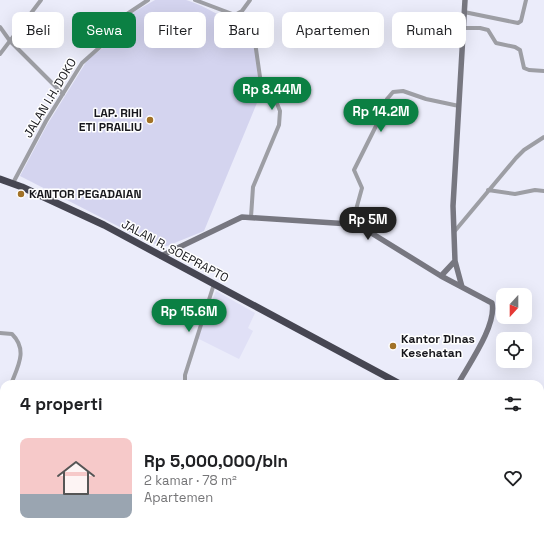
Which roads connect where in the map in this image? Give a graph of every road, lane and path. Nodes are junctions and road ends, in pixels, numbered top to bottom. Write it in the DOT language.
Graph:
graph roads {
  1 [pos="41,0"];
  2 [pos="148,0"];
  3 [pos="196,0"];
  4 [pos="250,0"];
  5 [pos="465,0"];
  6 [pos="526,0"];
  7 [pos="225,12"];
  8 [pos="241,12"];
  9 [pos="464,12"];
  10 [pos="466,12"];
  11 [pos="0,27"];
  12 [pos="466,28"];
  13 [pos="10,41"];
  14 [pos="256,48"];
  15 [pos="463,48"];
  16 [pos="0,54"];
  17 [pos="544,72"];
  18 [pos="63,94"];
  19 [pos="459,106"];
  20 [pos="544,137"];
  21 [pos="0,179"];
  22 [pos="13,183"];
  23 [pos="488,190"];
  24 [pos="544,191"];
  25 [pos="250,216"];
  26 [pos="352,224"];
  27 [pos="454,233"];
  28 [pos="161,256"];
  29 [pos="455,261"];
  30 [pos="441,276"];
  31 [pos="215,284"];
  32 [pos="462,288"];
  33 [pos="0,333"];
  34 [pos="12,380"];
  35 [pos="185,380"];
  36 [pos="393,380"];
  37 [pos="460,380"];
  1 -- 13 [label="street"];
  2 -- 18 [label="street, JALAN I.H. DOKO"];
  3 -- 7 [label="street"];
  4 -- 8 [label="street"];
  5 -- 9 [label="street"];
  6 -- 10 [label="street"];
  11 -- 13 [label="street"];
  12 -- 17 [label="street"];
  13 -- 16 [label="street"];
  13 -- 18 [label="street"];
  14 -- 25 [label="street"];
  15 -- 19 [label="street"];
  18 -- 22 [label="street, JALAN I.H. DOKO"];
  19 -- 26 [label="street"];
  19 -- 27 [label="street"];
  20 -- 23 [label="street"];
  21 -- 22 [label="highway, JALAN R. SOEPRAPTO"];
  22 -- 28 [label="highway, JALAN R. SOEPRAPTO"];
  23 -- 24 [label="street"];
  23 -- 27 [label="street"];
  25 -- 26 [label="street"];
  25 -- 28 [label="street"];
  26 -- 30 [label="street"];
  27 -- 29 [label="street"];
  28 -- 31 [label="highway, JALAN R. SOEPRAPTO"];
  29 -- 30 [label="street"];
  29 -- 32 [label="street"];
  30 -- 32 [label="street"];
  31 -- 35 [label="street"];
  31 -- 36 [label="highway, JALAN R. SOEPRAPTO"];
  32 -- 37 [label="street"];
  33 -- 34 [label="street"];
}
